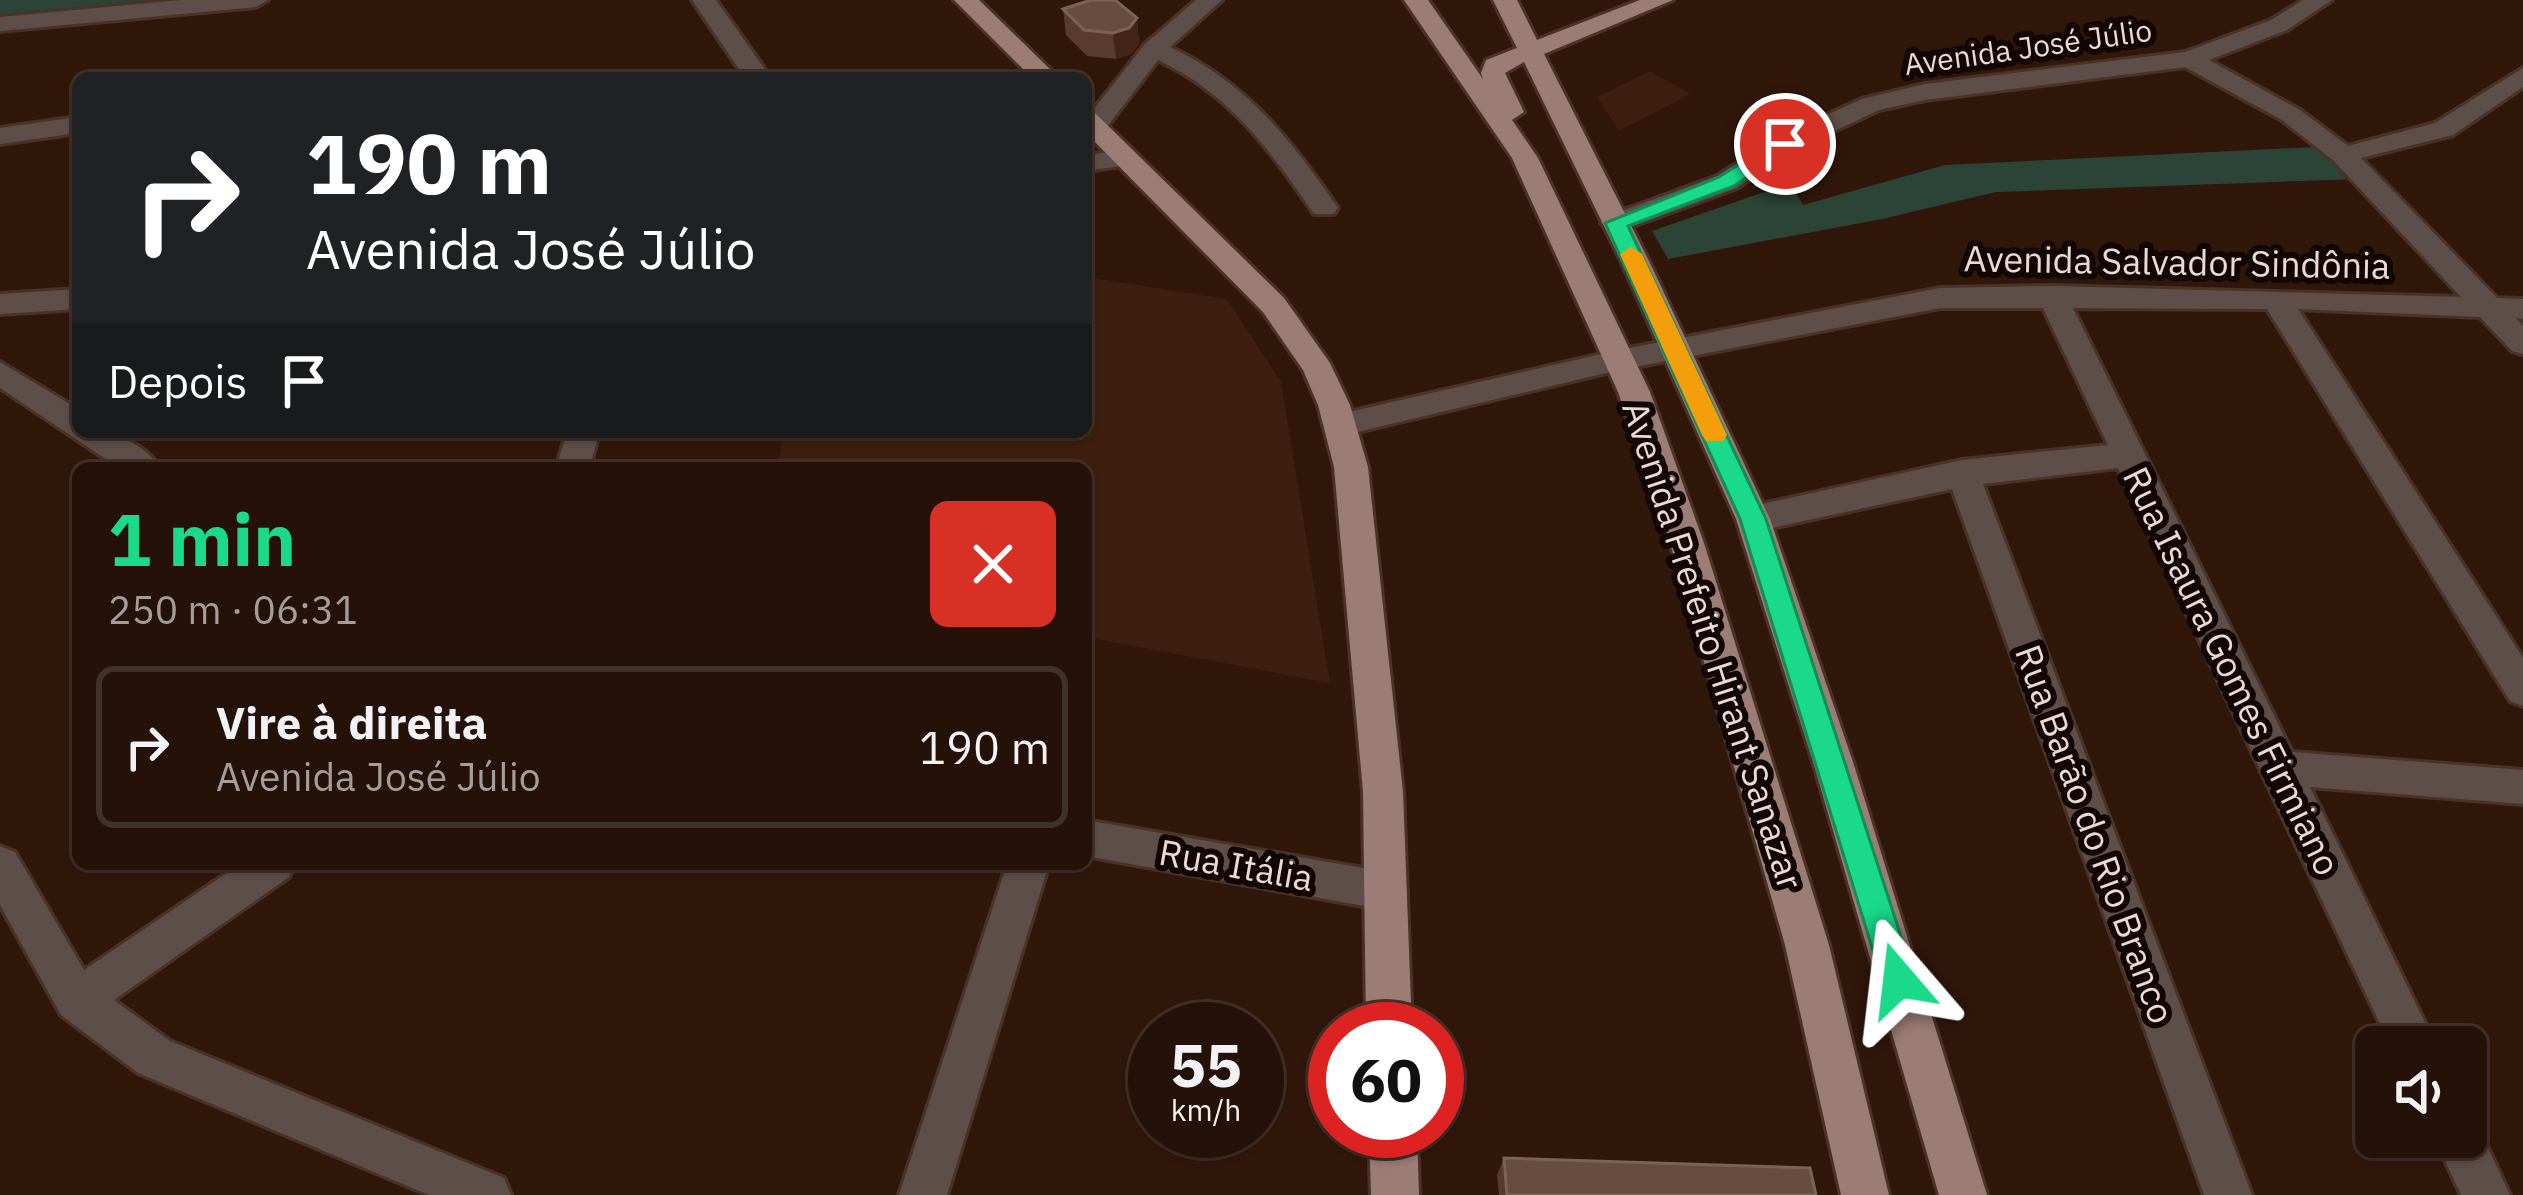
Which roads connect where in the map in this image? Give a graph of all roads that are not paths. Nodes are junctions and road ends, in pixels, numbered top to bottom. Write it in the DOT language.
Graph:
graph roads {
  1 [pos="256,0"];
  2 [pos="704,0"];
  3 [pos="967,0"];
  4 [pos="1210,0"];
  5 [pos="1416,0"];
  6 [pos="1505,0"];
  7 [pos="1661,0"];
  8 [pos="2320,0"];
  9 [pos="0,24"];
  10 [pos="1531,48"];
  11 [pos="1154,49"];
  12 [pos="2189,59"];
  13 [pos="754,72"];
  14 [pos="1040,72"];
  15 [pos="2522,78"];
  16 [pos="1092,120"];
  17 [pos="1092,124"];
  18 [pos="72,126"];
  19 [pos="0,136"];
  20 [pos="2343,155"];
  21 [pos="1126,158"];
  22 [pos="1526,158"];
  23 [pos="1092,162"];
  24 [pos="1324,208"];
  25 [pos="1616,223"];
  26 [pos="2052,295"];
  27 [pos="72,299"];
  28 [pos="2276,299"];
  29 [pos="0,304"];
  30 [pos="2508,309"];
  31 [pos="2523,344"];
  32 [pos="1678,352"];
  33 [pos="1619,360"];
  34 [pos="0,374"];
  35 [pos="72,421"];
  36 [pos="1340,424"];
  37 [pos="98,438"];
  38 [pos="2128,455"];
  39 [pos="134,462"];
  40 [pos="1962,472"];
  41 [pos="1753,519"];
  42 [pos="2523,690"];
  43 [pos="2278,768"];
  44 [pos="2523,787"];
  45 [pos="1092,839"];
  46 [pos="0,866"];
  47 [pos="265,870"];
  48 [pos="1026,870"];
  49 [pos="1386,891"];
  50 [pos="77,1000"];
  51 [pos="1388,1002"];
  52 [pos="2404,1026"];
  53 [pos="1394,1158"];
  54 [pos="2468,1158"];
  55 [pos="487,1195"];
  56 [pos="923,1195"];
  57 [pos="1395,1195"];
  58 [pos="1865,1195"];
  59 [pos="1963,1195"];
  60 [pos="2228,1195"];
  61 [pos="2486,1195"];
  1 -- 9 [label="street"];
  2 -- 13 [label="street"];
  3 -- 14 [label="main road"];
  4 -- 11 [label="street"];
  5 -- 22 [label="main road, Avenida Prefeito Hirant Sanazar"];
  6 -- 10 [label="main road, Avenida Prefeito Hirant Sanazar"];
  7 -- 10 [label="main road"];
  8 -- 12 [label="street, Avenida José Júlio"];
  10 -- 22 [label="main road"];
  10 -- 25 [label="main road, Avenida Prefeito Hirant Sanazar"];
  11 -- 16 [label="street"];
  11 -- 24 [label="street"];
  12 -- 20 [label="street"];
  12 -- 25 [label="street, Avenida José Júlio"];
  15 -- 20 [label="street"];
  17 -- 21 [label="main road"];
  18 -- 19 [label="street"];
  20 -- 30 [label="street"];
  21 -- 23 [label="street"];
  21 -- 36 [label="main road"];
  22 -- 33 [label="main road, Avenida Prefeito Hirant Sanazar"];
  25 -- 32 [label="main road, Avenida Prefeito Hirant Sanazar"];
  26 -- 28 [label="street, Avenida Salvador Sindônia"];
  26 -- 32 [label="street, Avenida Salvador Sindônia"];
  26 -- 38 [label="street, Rua Isaura Gomes Firmiano"];
  27 -- 29 [label="street"];
  28 -- 30 [label="street, Avenida Salvador Sindônia"];
  28 -- 42 [label="street"];
  30 -- 31 [label="street"];
  32 -- 33 [label="street, Avenida Salvador Sindônia"];
  32 -- 41 [label="main road, Avenida Prefeito Hirant Sanazar"];
  33 -- 36 [label="street, Avenida Salvador Sindônia"];
  33 -- 58 [label="main road, Avenida Prefeito Hirant Sanazar"];
  34 -- 35 [label="street"];
  36 -- 49 [label="main road"];
  37 -- 39 [label="street"];
  38 -- 40 [label="street"];
  38 -- 43 [label="street, Rua Isaura Gomes Firmiano"];
  40 -- 41 [label="street"];
  40 -- 60 [label="street, Rua Barão do Rio Branco"];
  41 -- 59 [label="main road, Avenida Prefeito Hirant Sanazar"];
  43 -- 44 [label="street"];
  43 -- 52 [label="street, Rua Isaura Gomes Firmiano"];
  45 -- 49 [label="street, Rua Itália"];
  46 -- 50 [label="street"];
  47 -- 50 [label="street"];
  48 -- 56 [label="street"];
  49 -- 51 [label="main road"];
  50 -- 55 [label="street"];
  53 -- 57 [label="main road"];
  54 -- 61 [label="street"];
}
